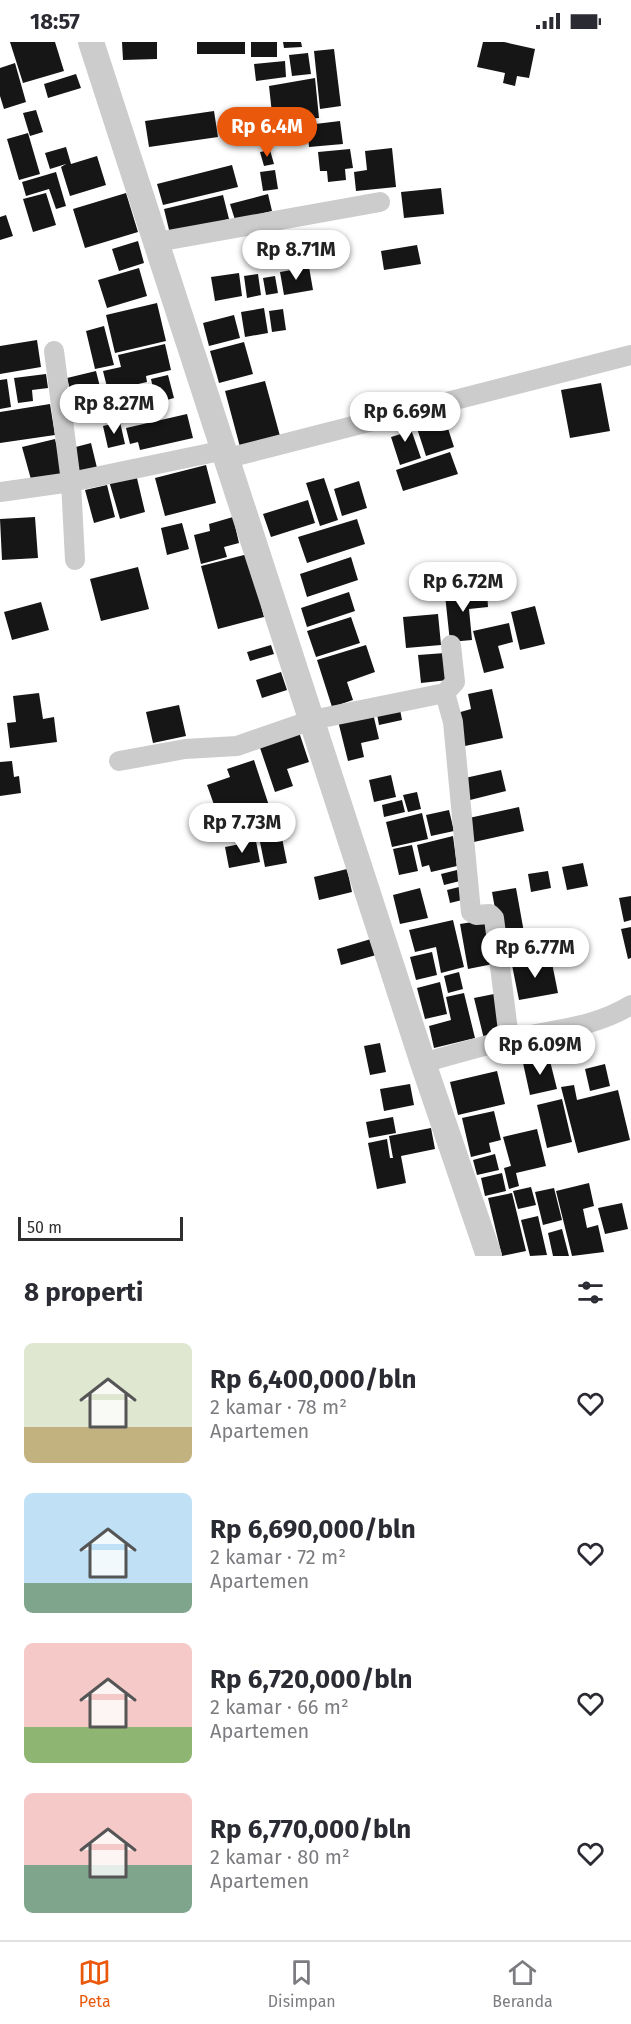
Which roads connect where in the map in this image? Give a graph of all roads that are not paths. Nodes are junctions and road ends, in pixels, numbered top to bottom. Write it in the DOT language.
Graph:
graph roads {
  1 [pos="91,42"];
  2 [pos="380,202"];
  3 [pos="157,242"];
  4 [pos="54,351"];
  5 [pos="631,355"];
  6 [pos="226,454"];
  7 [pos="71,482"];
  8 [pos="0,492"];
  9 [pos="75,560"];
  10 [pos="451,645"];
  11 [pos="445,693"];
  12 [pos="312,720"];
  13 [pos="119,761"];
  14 [pos="631,1005"];
  15 [pos="509,1039"];
  16 [pos="423,1063"];
  17 [pos="489,1256"];
  1 -- 3 [label="street"];
  2 -- 3 [label="street"];
  3 -- 6 [label="street"];
  4 -- 7 [label="street"];
  5 -- 6 [label="street"];
  6 -- 7 [label="street"];
  6 -- 12 [label="street"];
  7 -- 8 [label="street"];
  7 -- 9 [label="street"];
  10 -- 11 [label="street"];
  11 -- 12 [label="street"];
  11 -- 15 [label="street"];
  12 -- 13 [label="street"];
  12 -- 16 [label="street"];
  14 -- 15 [label="street"];
  15 -- 16 [label="street"];
  16 -- 17 [label="street"];
}
